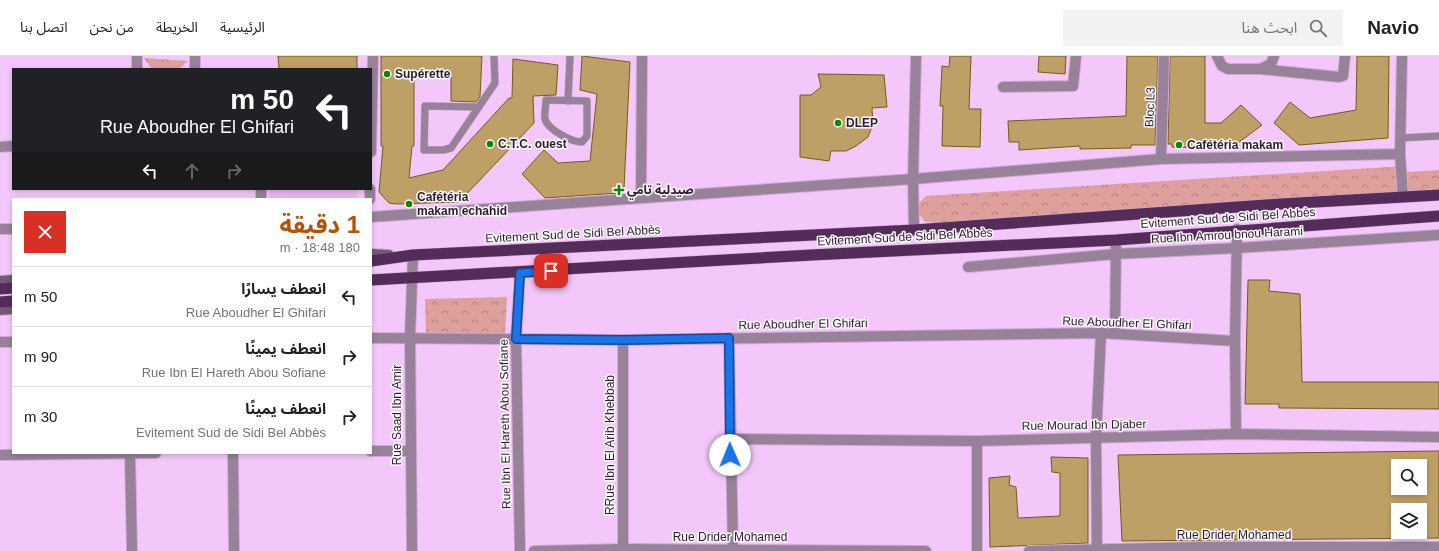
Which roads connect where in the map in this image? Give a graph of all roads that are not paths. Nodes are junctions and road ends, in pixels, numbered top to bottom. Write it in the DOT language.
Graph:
graph roads {
  1 [pos="137,56"];
  2 [pos="195,56"];
  3 [pos="373,56"];
  4 [pos="494,56"];
  5 [pos="570,56"];
  6 [pos="642,56"];
  7 [pos="916,56"];
  8 [pos="1076,56"];
  9 [pos="1164,56"];
  10 [pos="1217,56"];
  11 [pos="1274,56"];
  12 [pos="1345,56"];
  13 [pos="1402,56"];
  14 [pos="137,68"];
  15 [pos="195,68"];
  16 [pos="1260,69"];
  17 [pos="1003,87"];
  18 [pos="568,101"];
  19 [pos="372,104"];
  20 [pos="479,107"];
  21 [pos="1439,136"];
  22 [pos="1400,138"];
  23 [pos="0,146"];
  24 [pos="12,146"];
  25 [pos="1400,154"];
  26 [pos="1161,159"];
  27 [pos="913,179"];
  28 [pos="1439,194"];
  29 [pos="641,197"];
  30 [pos="1403,197"];
  31 [pos="1439,216"];
  32 [pos="372,217"];
  33 [pos="0,228"];
  34 [pos="12,228"];
  35 [pos="1237,229"];
  36 [pos="914,230"];
  37 [pos="1439,235"];
  38 [pos="1116,240"];
  39 [pos="1237,248"];
  40 [pos="372,254"];
  41 [pos="1116,254"];
  42 [pos="408,256"];
  43 [pos="372,261"];
  44 [pos="968,267"];
  45 [pos="520,273"];
  46 [pos="413,279"];
  47 [pos="12,280"];
  48 [pos="372,280"];
  49 [pos="400,280"];
  50 [pos="0,281"];
  51 [pos="372,285"];
  52 [pos="12,288"];
  53 [pos="0,289"];
  54 [pos="12,301"];
  55 [pos="0,302"];
  56 [pos="12,309"];
  57 [pos="0,310"];
  58 [pos="1101,333"];
  59 [pos="1114,334"];
  60 [pos="410,337"];
  61 [pos="372,338"];
  62 [pos="729,338"];
  63 [pos="516,339"];
  64 [pos="623,340"];
  65 [pos="1235,341"];
  66 [pos="0,342"];
  67 [pos="12,342"];
  68 [pos="1236,434"];
  69 [pos="1439,437"];
  70 [pos="1096,438"];
  71 [pos="730,439"];
  72 [pos="978,441"];
  73 [pos="372,451"];
  74 [pos="410,451"];
  75 [pos="130,454"];
  76 [pos="233,454"];
  77 [pos="0,455"];
  78 [pos="1439,547"];
  79 [pos="623,549"];
  80 [pos="1199,549"];
  81 [pos="733,550"];
  82 [pos="1097,550"];
  83 [pos="1137,550"];
  84 [pos="132,551"];
  85 [pos="234,551"];
  86 [pos="412,551"];
  87 [pos="520,551"];
  88 [pos="534,551"];
  89 [pos="854,551"];
  90 [pos="926,551"];
  91 [pos="977,551"];
  92 [pos="1029,551"];
  1 -- 14 [label="street"];
  2 -- 15 [label="street"];
  3 -- 19 [label="street"];
  4 -- 20 [label="lane"];
  5 -- 18 [label="lane"];
  6 -- 29 [label="street"];
  7 -- 27 [label="street"];
  8 -- 17 [label="street"];
  9 -- 26 [label="street, Bloc L3"];
  10 -- 16 [label="street"];
  11 -- 16 [label="street"];
  12 -- 16 [label="street"];
  13 -- 22 [label="street"];
  18 -- 18 [label="lane"];
  20 -- 20 [label="lane"];
  21 -- 22 [label="lane"];
  22 -- 25 [label="street"];
  23 -- 24 [label="street"];
  25 -- 26 [label="street"];
  25 -- 30 [label="street"];
  26 -- 27 [label="street"];
  27 -- 29 [label="street"];
  27 -- 36 [label="street"];
  28 -- 30 [label="highway, Evitement Sud de Sidi Bel Abbès"];
  29 -- 32 [label="street"];
  30 -- 36 [label="highway, Evitement Sud de Sidi Bel Abbès"];
  31 -- 35 [label="highway, Evitement Sud de Sidi Bel Abbès"];
  33 -- 34 [label="street"];
  35 -- 38 [label="highway, Evitement Sud de Sidi Bel Abbès"];
  35 -- 39 [label="street"];
  36 -- 42 [label="highway, Evitement Sud de Sidi Bel Abbès"];
  37 -- 39 [label="street, Rue Ibn Amrou bnou Harami"];
  38 -- 41 [label="street"];
  38 -- 45 [label="highway, Evitement Sud de Sidi Bel Abbès"];
  39 -- 41 [label="street, Rue Ibn Amrou bnou Harami"];
  39 -- 65 [label="street"];
  40 -- 42 [label="main road"];
  41 -- 44 [label="street, Rue Ibn Amrou bnou Harami"];
  41 -- 59 [label="street"];
  42 -- 43 [label="highway, Evitement Sud de Sidi Bel Abbès"];
  42 -- 46 [label="street, Rue Saad Ibn Amir"];
  45 -- 46 [label="highway, Evitement Sud de Sidi Bel Abbès"];
  45 -- 63 [label="street, Rue Ibn El Hareth Abou Sofiane"];
  46 -- 49 [label="highway, Evitement Sud de Sidi Bel Abbès"];
  46 -- 60 [label="street, Rue Saad Ibn Amir"];
  47 -- 50 [label="main road"];
  48 -- 49 [label="highway, Evitement Sud de Sidi Bel Abbès"];
  49 -- 51 [label="main road"];
  52 -- 53 [label="highway"];
  54 -- 55 [label="highway"];
  56 -- 57 [label="main road"];
  58 -- 59 [label="street, Rue Aboudher El Ghifari"];
  58 -- 62 [label="street, Rue Aboudher El Ghifari"];
  58 -- 70 [label="street"];
  59 -- 65 [label="street, Rue Aboudher El Ghifari"];
  60 -- 61 [label="street, Rue Aboudher El Ghifari"];
  60 -- 63 [label="street, Rue Aboudher El Ghifari"];
  60 -- 74 [label="street, Rue Saad Ibn Amir"];
  62 -- 64 [label="street, Rue Aboudher El Ghifari"];
  62 -- 71 [label="street"];
  63 -- 64 [label="street, Rue Aboudher El Ghifari"];
  63 -- 87 [label="street, Rue Ibn El Hareth Abou Sofiane"];
  64 -- 79 [label="street, RRue Ibn El Arib Khebbab"];
  65 -- 68 [label="street"];
  66 -- 67 [label="street"];
  68 -- 69 [label="street, Rue Mourad Ibn Djaber"];
  68 -- 70 [label="street, Rue Mourad Ibn Djaber"];
  70 -- 72 [label="street, Rue Mourad Ibn Djaber"];
  70 -- 82 [label="street"];
  71 -- 72 [label="street, Rue Mourad Ibn Djaber"];
  71 -- 81 [label="street"];
  72 -- 91 [label="street"];
  73 -- 74 [label="street"];
  74 -- 86 [label="street, Rue Saad Ibn Amir"];
  75 -- 77 [label="street"];
  75 -- 84 [label="street"];
  76 -- 85 [label="street"];
  78 -- 80 [label="street, Rue Drider Mohamed"];
  79 -- 81 [label="street, Rue Drider Mohamed"];
  79 -- 88 [label="street, Rue Drider Mohamed"];
  80 -- 83 [label="street, Rue Drider Mohamed"];
  81 -- 89 [label="street, Rue Drider Mohamed"];
  82 -- 83 [label="street, Rue Drider Mohamed"];
  82 -- 92 [label="street, Rue Drider Mohamed"];
  89 -- 90 [label="street, Rue Drider Mohamed"];
}
